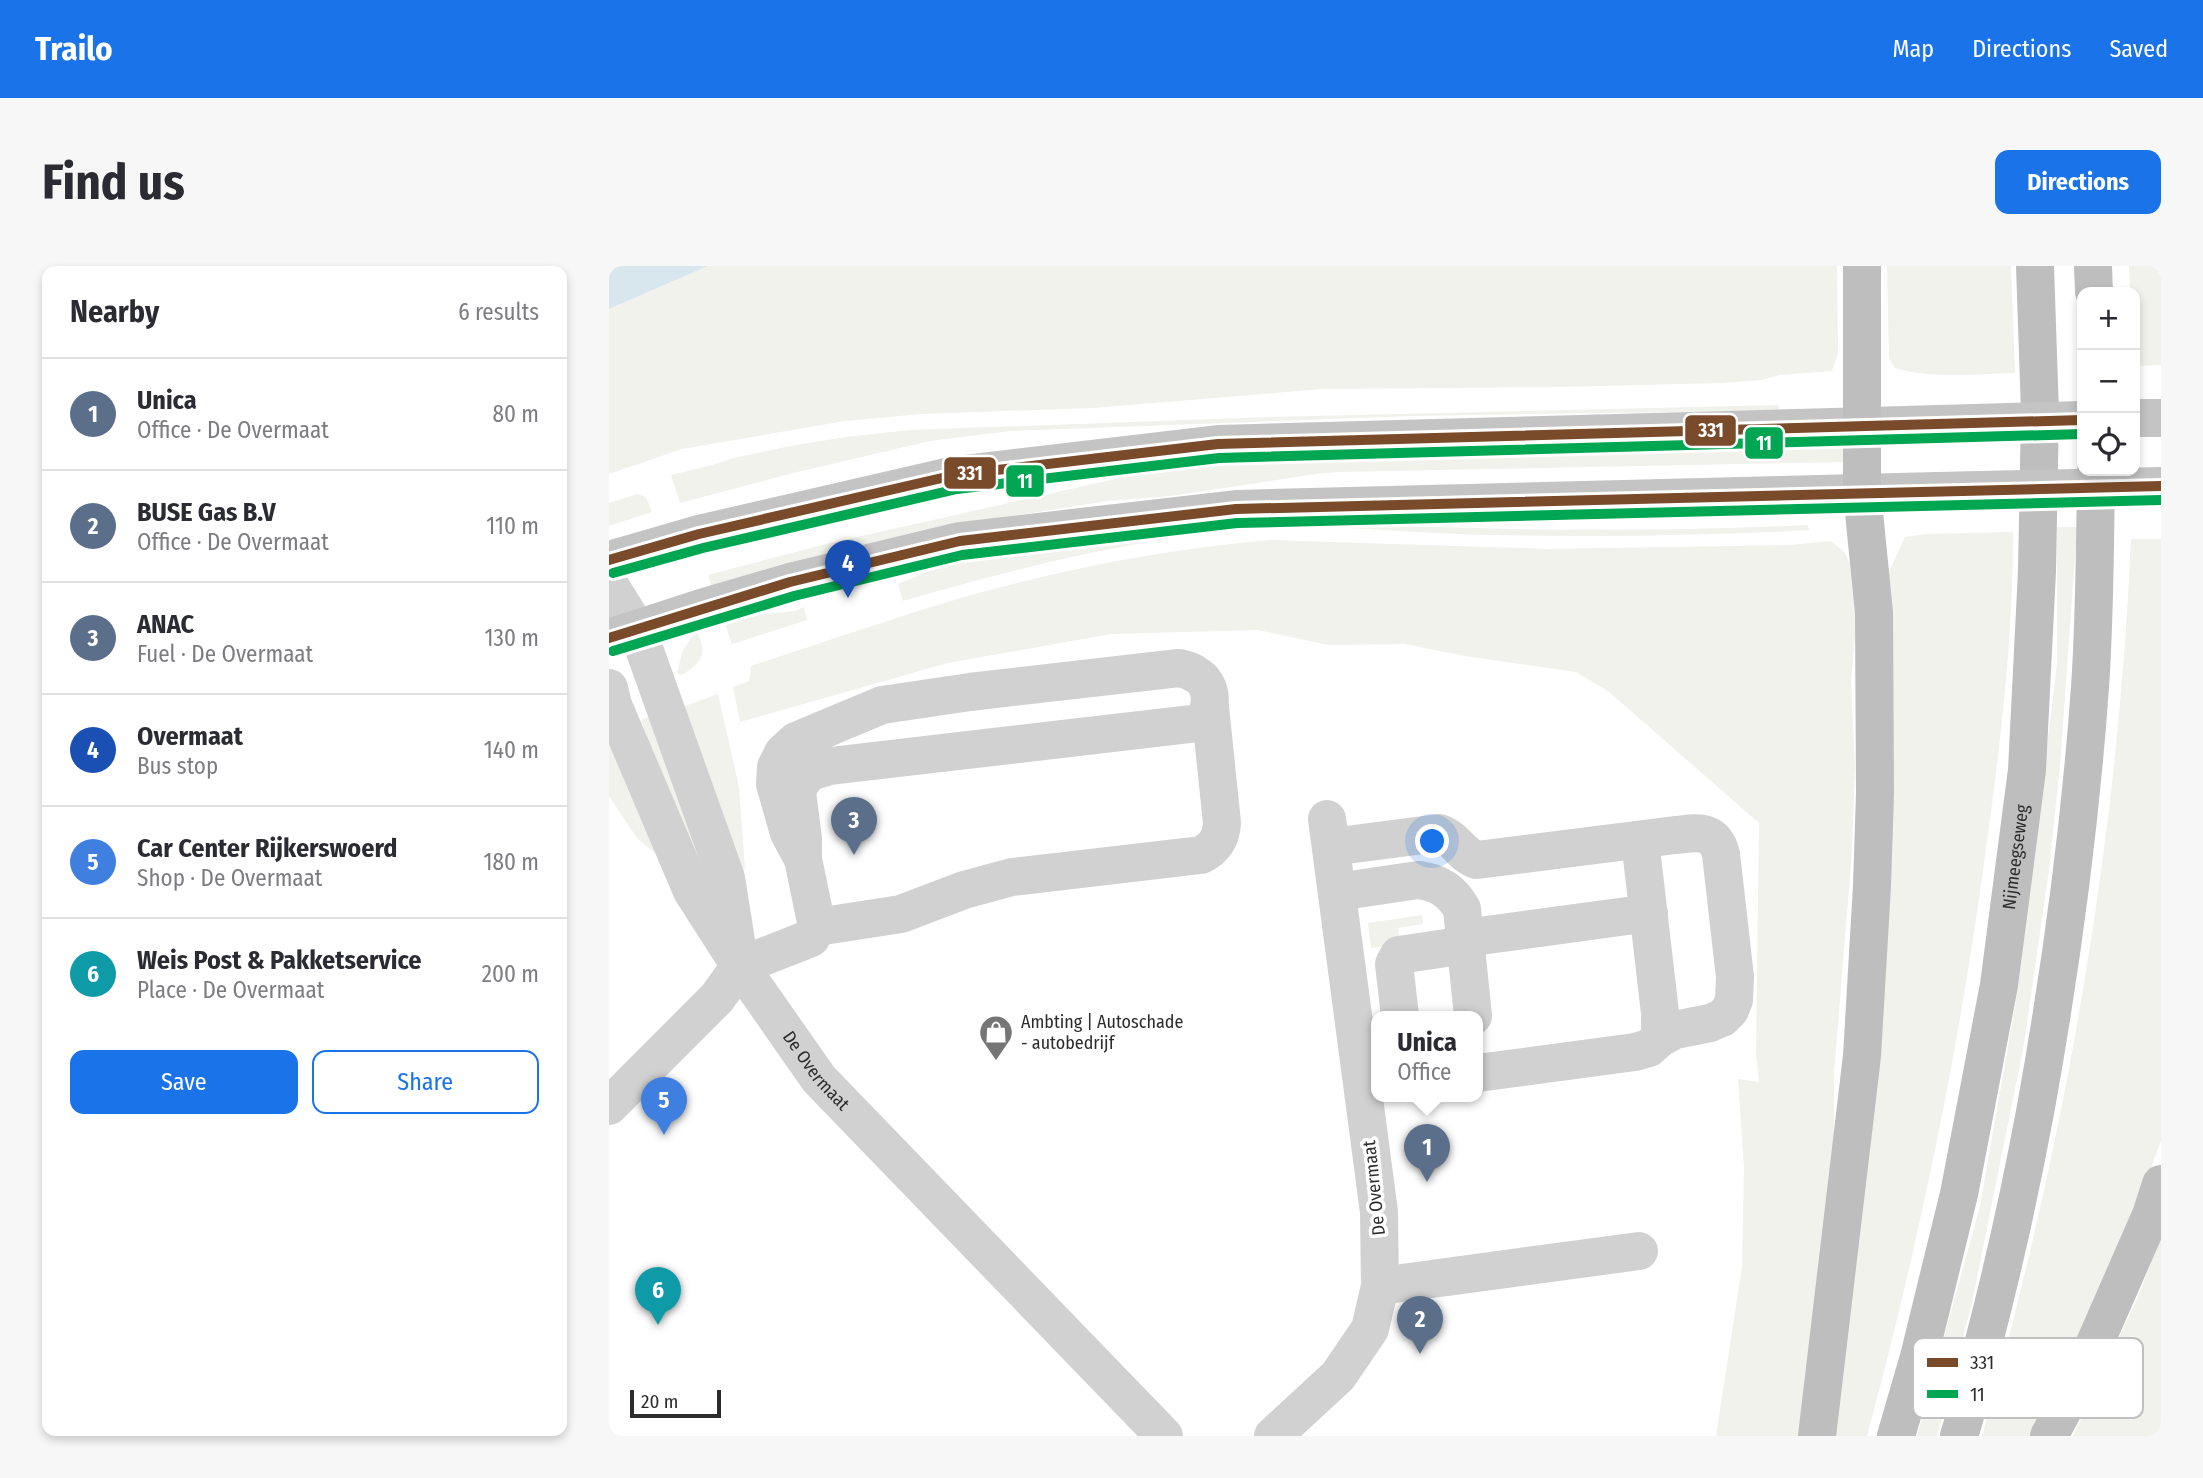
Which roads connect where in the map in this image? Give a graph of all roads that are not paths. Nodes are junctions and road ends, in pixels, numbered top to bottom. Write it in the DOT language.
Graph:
graph roads {
  1 [pos="1862,266"];
  2 [pos="2035,266"];
  3 [pos="2092,266"];
  4 [pos="2094,287"];
  5 [pos="2140,418"];
  6 [pos="2161,418"];
  7 [pos="2077,420"];
  8 [pos="1862,425"];
  9 [pos="2096,476"];
  10 [pos="2161,486"];
  11 [pos="1862,492"];
  12 [pos="609,560"];
  13 [pos="609,584"];
  14 [pos="623,633"];
  15 [pos="609,688"];
  16 [pos="1210,707"];
  17 [pos="1640,840"];
  18 [pos="803,859"];
  19 [pos="1337,891"];
  20 [pos="1649,913"];
  21 [pos="817,927"];
  22 [pos="1465,942"];
  23 [pos="740,966"];
  24 [pos="1399,1011"];
  25 [pos="1472,1011"];
  26 [pos="1660,1038"];
  27 [pos="1483,1067"];
  28 [pos="609,1105"];
  29 [pos="2161,1184"];
  30 [pos="1639,1251"];
  31 [pos="1380,1286"];
  32 [pos="1924,1338"];
  33 [pos="1985,1338"];
  34 [pos="2097,1338"];
  35 [pos="1913,1378"];
  36 [pos="1964,1418"];
  37 [pos="2059,1418"];
  38 [pos="1164,1436"];
  39 [pos="1273,1436"];
  40 [pos="1817,1436"];
  41 [pos="1896,1436"];
  42 [pos="1959,1436"];
  43 [pos="2049,1436"];
  1 -- 8 [label="highway"];
  2 -- 32 [label="highway, Nijmeegseweg"];
  3 -- 4 [label="highway"];
  5 -- 6 [label="main road"];
  7 -- 8 [label="main road, bridge"];
  8 -- 11 [label="highway"];
  8 -- 12 [label="main road"];
  9 -- 33 [label="highway"];
  10 -- 11 [label="main road, bridge"];
  11 -- 14 [label="main road"];
  11 -- 40 [label="highway"];
  13 -- 14 [label="street, De Overmaat"];
  14 -- 23 [label="street, De Overmaat"];
  15 -- 23 [label="street, De Overmaat"];
  16 -- 18 [label="street"];
  16 -- 18 [label="street"];
  16 -- 21 [label="street"];
  17 -- 19 [label="street, De Overmaat"];
  17 -- 20 [label="street"];
  17 -- 26 [label="street"];
  18 -- 21 [label="street"];
  19 -- 22 [label="street"];
  19 -- 31 [label="street, De Overmaat"];
  20 -- 22 [label="street"];
  20 -- 26 [label="street"];
  21 -- 23 [label="street"];
  22 -- 24 [label="street"];
  22 -- 25 [label="street"];
  23 -- 28 [label="street"];
  23 -- 38 [label="street, De Overmaat"];
  26 -- 27 [label="street"];
  29 -- 34 [label="highway"];
  30 -- 31 [label="street"];
  31 -- 39 [label="street, De Overmaat"];
  35 -- 41 [label="highway, Nijmeegseweg"];
  36 -- 42 [label="highway"];
  37 -- 43 [label="highway"];
}
